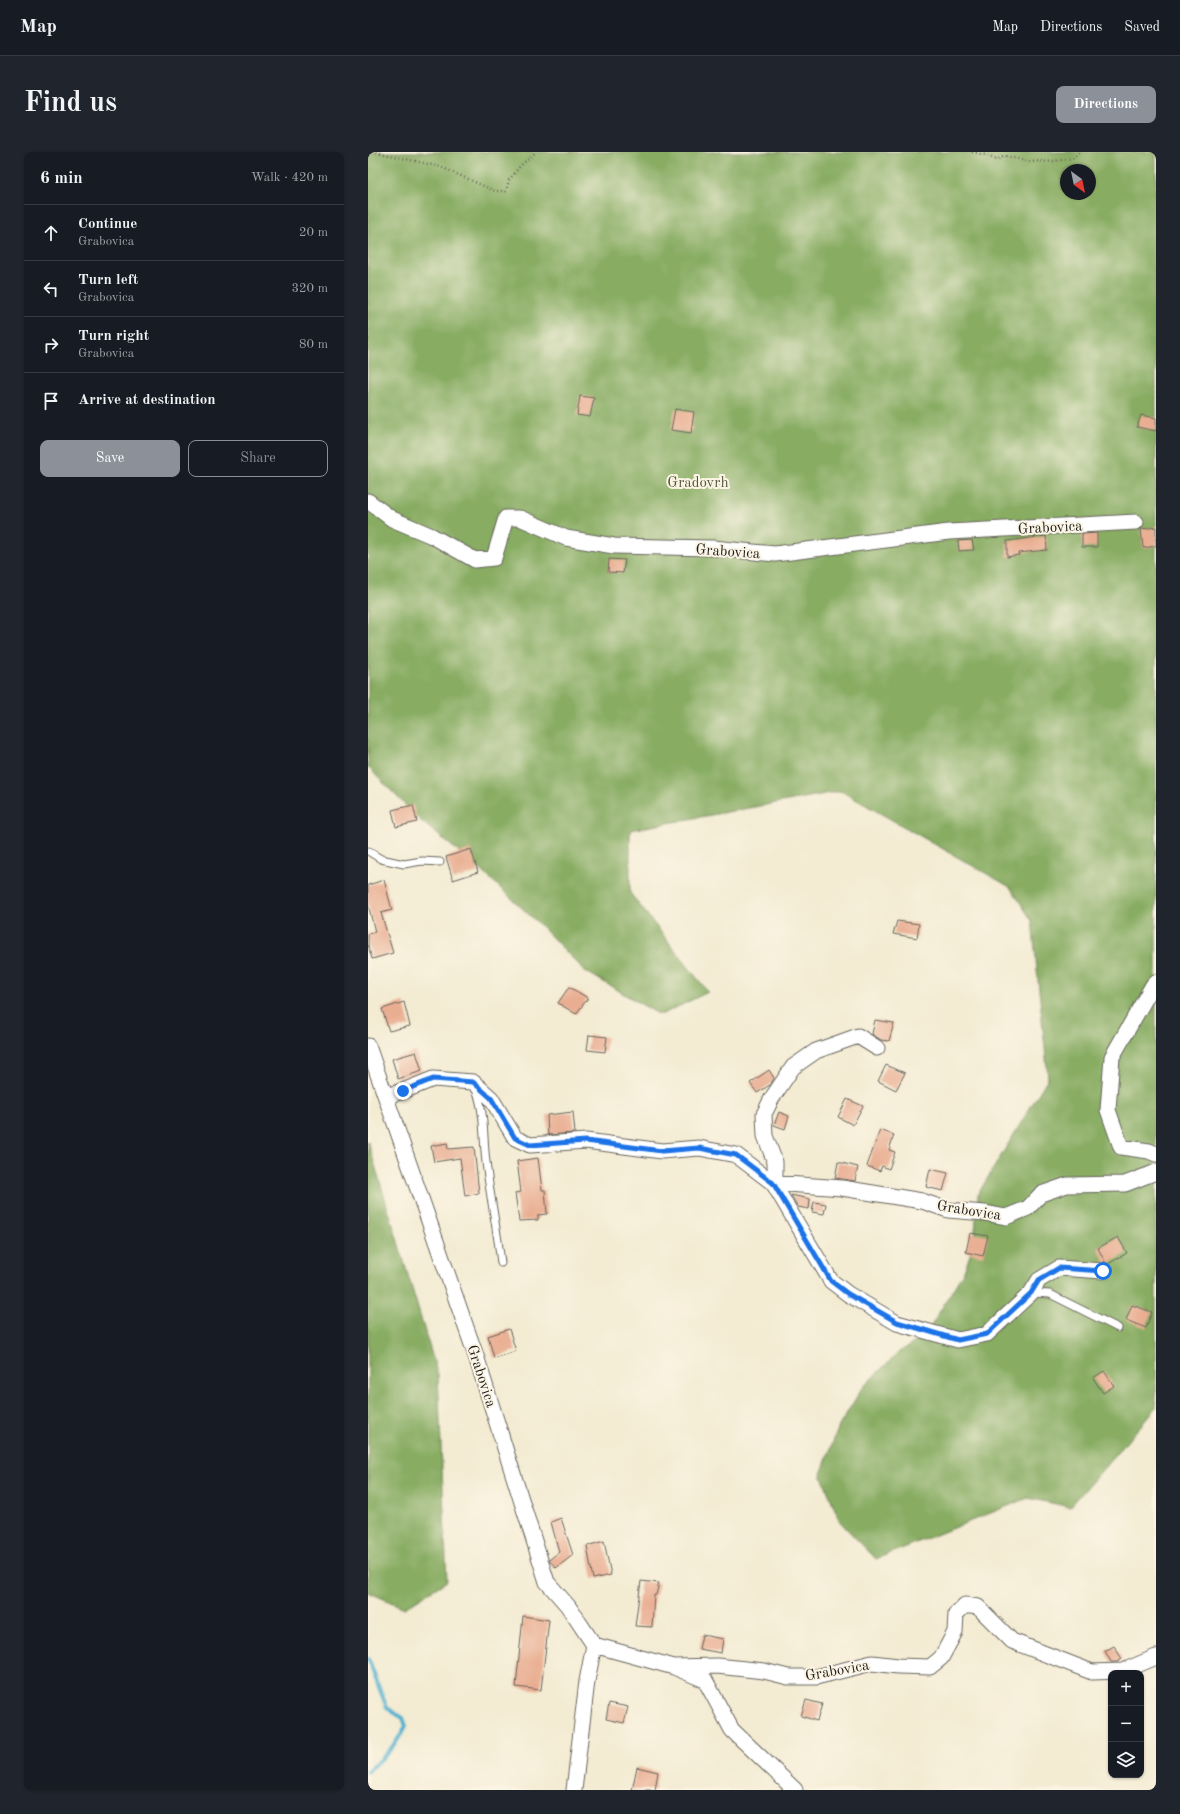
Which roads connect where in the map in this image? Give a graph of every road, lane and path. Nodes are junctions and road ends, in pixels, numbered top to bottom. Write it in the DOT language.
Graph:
graph roads {
  1 [pos="376,152"];
  2 [pos="536,152"];
  3 [pos="972,152"];
  4 [pos="1079,152"];
  5 [pos="368,501"];
  6 [pos="1136,522"];
  7 [pos="368,851"];
  8 [pos="440,862"];
  9 [pos="1156,982"];
  10 [pos="368,1046"];
  11 [pos="877,1048"];
  12 [pos="473,1082"];
  13 [pos="386,1096"];
  14 [pos="1156,1154"];
  15 [pos="1156,1172"];
  16 [pos="773,1183"];
  17 [pos="501,1263"];
  18 [pos="1103,1271"];
  19 [pos="1031,1293"];
  20 [pos="1118,1328"];
  21 [pos="594,1645"];
  22 [pos="1156,1657"];
  23 [pos="674,1667"];
  24 [pos="574,1790"];
  25 [pos="795,1790"];
  1 -- 2 [label="path"];
  3 -- 4 [label="path"];
  5 -- 6 [label="street, Grabovica"];
  7 -- 8 [label="lane"];
  9 -- 14 [label="street"];
  10 -- 13 [label="street, Grabovica"];
  11 -- 16 [label="street"];
  12 -- 13 [label="street"];
  12 -- 16 [label="street"];
  12 -- 17 [label="lane"];
  13 -- 21 [label="street, Grabovica"];
  15 -- 16 [label="street, Grabovica"];
  16 -- 19 [label="street"];
  18 -- 19 [label="street"];
  19 -- 20 [label="lane"];
  21 -- 23 [label="street, Grabovica"];
  21 -- 24 [label="street"];
  22 -- 23 [label="street, Grabovica"];
  23 -- 25 [label="street, Grabovica"];
}
